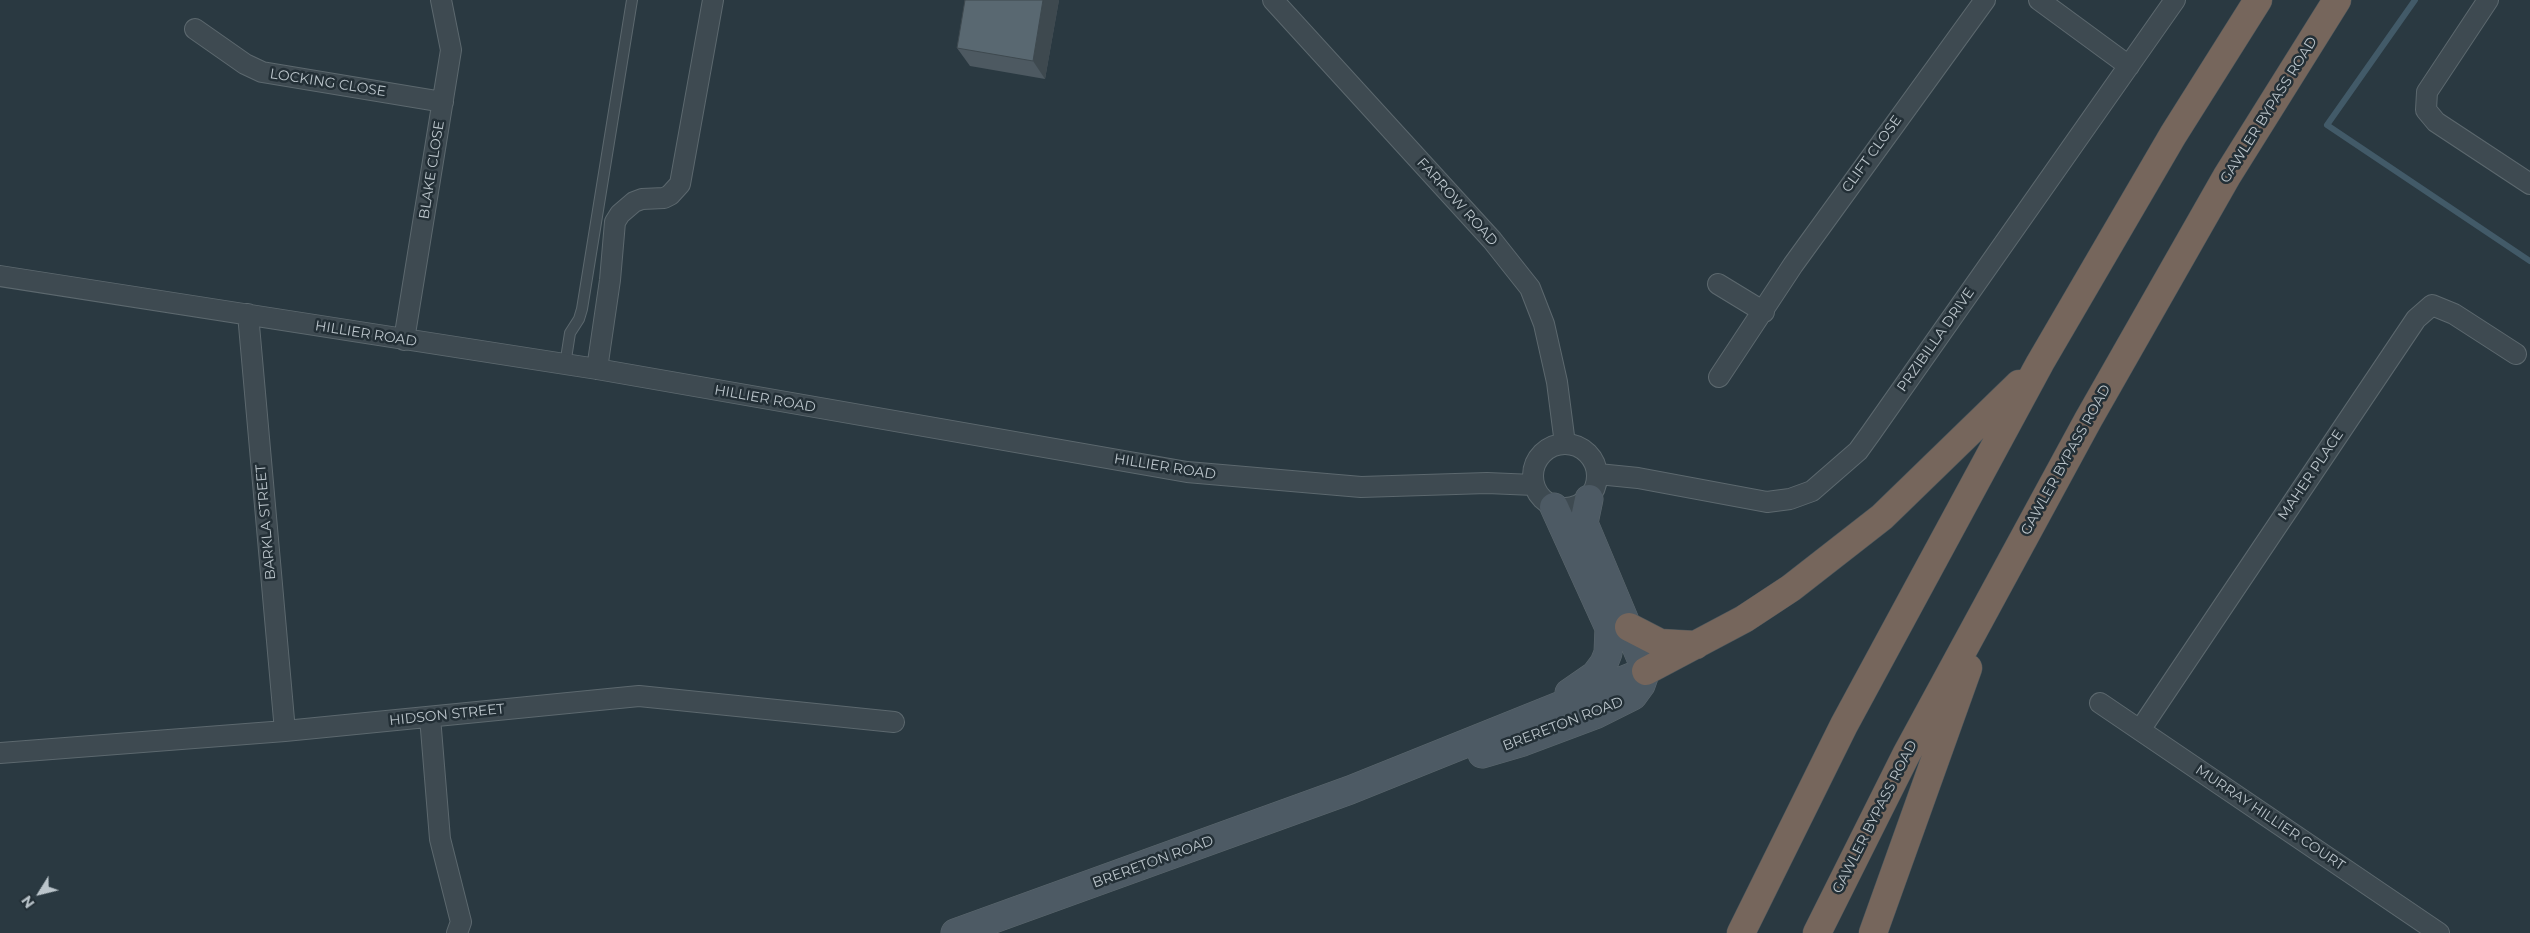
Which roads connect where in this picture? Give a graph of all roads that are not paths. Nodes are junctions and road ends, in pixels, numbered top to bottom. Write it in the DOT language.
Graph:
graph roads {
  1 [pos="440,0"];
  2 [pos="632,0"];
  3 [pos="713,0"];
  4 [pos="1273,0"];
  5 [pos="1985,0"];
  6 [pos="2039,0"];
  7 [pos="2175,0"];
  8 [pos="2258,0"];
  9 [pos="2337,0"];
  10 [pos="2488,0"];
  11 [pos="195,29"];
  12 [pos="2129,66"];
  13 [pos="443,102"];
  14 [pos="2530,184"];
  15 [pos="0,276"];
  16 [pos="1718,284"];
  17 [pos="1764,312"];
  18 [pos="248,314"];
  19 [pos="404,340"];
  20 [pos="2516,354"];
  21 [pos="2040,363"];
  22 [pos="565,365"];
  23 [pos="597,369"];
  24 [pos="1720,377"];
  25 [pos="1565,444"];
  26 [pos="1534,485"];
  27 [pos="1593,486"];
  28 [pos="1554,507"];
  29 [pos="2000,580"];
  30 [pos="1630,627"];
  31 [pos="1696,645"];
  32 [pos="1646,671"];
  33 [pos="2100,703"];
  34 [pos="430,717"];
  35 [pos="1532,717"];
  36 [pos="894,722"];
  37 [pos="2140,730"];
  38 [pos="285,731"];
  39 [pos="0,753"];
  40 [pos="1350,790"];
  41 [pos="458,933"];
  42 [pos="955,933"];
  43 [pos="1742,933"];
  44 [pos="1817,933"];
  45 [pos="1873,933"];
  46 [pos="2439,933"];
  1 -- 13 [label="street, BLAKE CLOSE"];
  2 -- 22 [label="lane"];
  3 -- 23 [label="street"];
  4 -- 25 [label="street, FARROW ROAD"];
  5 -- 17 [label="street, CLIFT CLOSE"];
  6 -- 12 [label="street"];
  7 -- 12 [label="street, PRZIBILLA DRIVE"];
  8 -- 21 [label="highway"];
  9 -- 29 [label="highway, GAWLER BYPASS ROAD"];
  10 -- 14 [label="street"];
  11 -- 13 [label="street, LOCKING CLOSE"];
  12 -- 27 [label="street, PRZIBILLA DRIVE"];
  13 -- 19 [label="street, BLAKE CLOSE"];
  15 -- 18 [label="street, HILLIER ROAD"];
  16 -- 17 [label="street"];
  17 -- 24 [label="street, CLIFT CLOSE"];
  18 -- 19 [label="street, HILLIER ROAD"];
  18 -- 38 [label="street, BARKLA STREET"];
  19 -- 22 [label="street, HILLIER ROAD"];
  20 -- 37 [label="street, MAHER PLACE"];
  21 -- 31 [label="highway"];
  21 -- 43 [label="highway"];
  22 -- 23 [label="street, HILLIER ROAD"];
  23 -- 26 [label="street, HILLIER ROAD"];
  25 -- 26 [label="street"];
  25 -- 27 [label="street"];
  26 -- 28 [label="street"];
  27 -- 28 [label="street"];
  27 -- 30 [label="street"];
  28 -- 35 [label="street, BRERETON ROAD"];
  29 -- 44 [label="highway, GAWLER BYPASS ROAD"];
  29 -- 45 [label="highway"];
  30 -- 31 [label="highway"];
  30 -- 32 [label="street"];
  31 -- 32 [label="highway"];
  32 -- 35 [label="street, BRERETON ROAD"];
  32 -- 40 [label="street, BRERETON ROAD"];
  33 -- 37 [label="street, MURRAY HILLIER COURT"];
  34 -- 36 [label="street, HIDSON STREET"];
  34 -- 38 [label="street, HIDSON STREET"];
  34 -- 41 [label="street"];
  35 -- 40 [label="street, BRERETON ROAD"];
  37 -- 46 [label="street, MURRAY HILLIER COURT"];
  38 -- 39 [label="street, HIDSON STREET"];
  40 -- 42 [label="street, BRERETON ROAD"];
}
